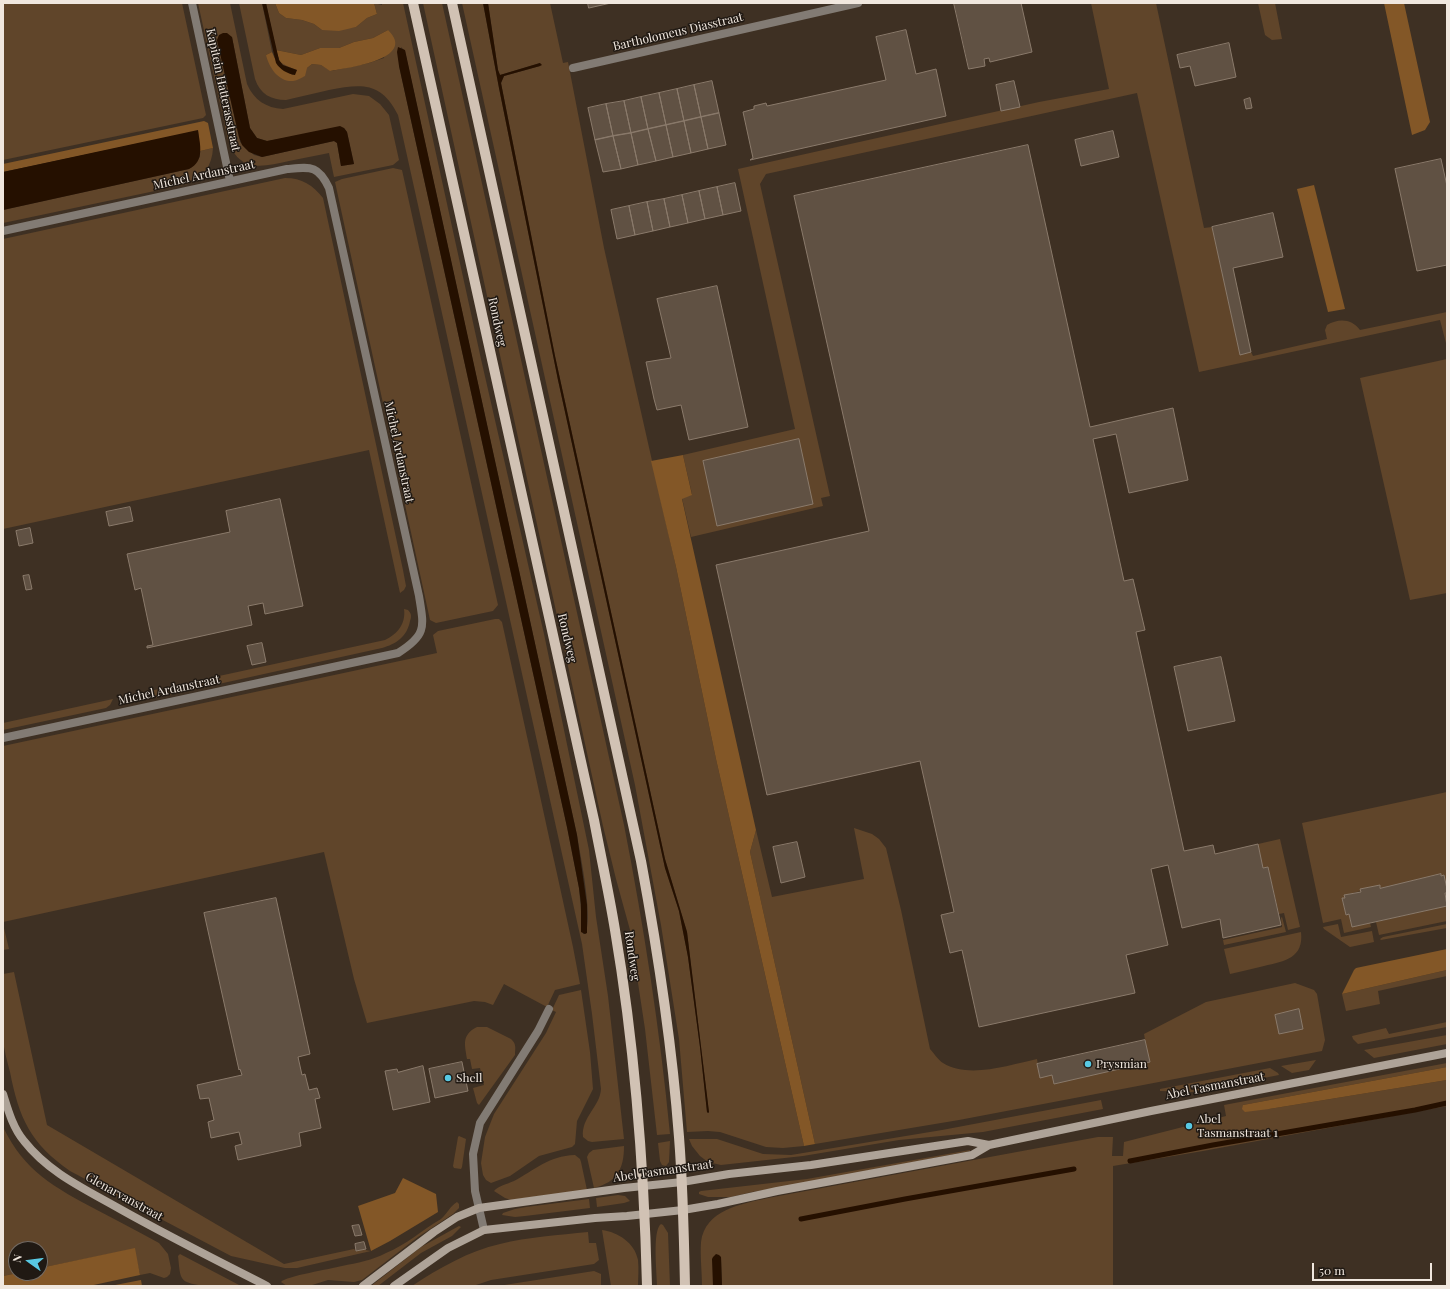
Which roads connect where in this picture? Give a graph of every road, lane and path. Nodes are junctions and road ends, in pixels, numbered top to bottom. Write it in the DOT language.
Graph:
graph roads {
  1 [pos="192,3"];
  2 [pos="413,3"];
  3 [pos="452,3"];
  4 [pos="858,3"];
  5 [pos="573,68"];
  6 [pos="230,181"];
  7 [pos="3,231"];
  8 [pos="3,738"];
  9 [pos="549,1009"];
  10 [pos="1447,1053"];
  11 [pos="3,1094"];
  12 [pos="989,1145"];
  13 [pos="682,1182"];
  14 [pos="644,1186"];
  15 [pos="479,1208"];
  16 [pos="683,1210"];
  17 [pos="645,1214"];
  18 [pos="484,1230"];
  19 [pos="267,1286"];
  20 [pos="363,1286"];
  21 [pos="394,1286"];
  22 [pos="648,1286"];
  23 [pos="685,1286"];
  1 -- 6 [label="street, Kapitein Hatterasstraat"];
  2 -- 14 [label="main road, Rondweg"];
  3 -- 13 [label="main road, Rondweg"];
  4 -- 5 [label="street, Bartholomeus Diasstraat"];
  6 -- 7 [label="street, Michel Ardanstraat"];
  6 -- 8 [label="street, Michel Ardanstraat"];
  9 -- 15 [label="street"];
  10 -- 12 [label="street, Abel Tasmanstraat"];
  11 -- 19 [label="street, Glenarvanstraat"];
  12 -- 13 [label="street, Abel Tasmanstraat"];
  12 -- 16 [label="street, Abel Tasmanstraat"];
  13 -- 14 [label="street, Abel Tasmanstraat"];
  13 -- 16 [label="main road, Rondweg"];
  14 -- 15 [label="street, Abel Tasmanstraat"];
  14 -- 17 [label="main road, Rondweg"];
  15 -- 18 [label="street"];
  15 -- 20 [label="street, Abel Tasmanstraat"];
  16 -- 17 [label="street, Abel Tasmanstraat"];
  16 -- 23 [label="main road, Rondweg"];
  17 -- 18 [label="street, Abel Tasmanstraat"];
  17 -- 22 [label="main road, Rondweg"];
  18 -- 21 [label="street, Abel Tasmanstraat"];
}
